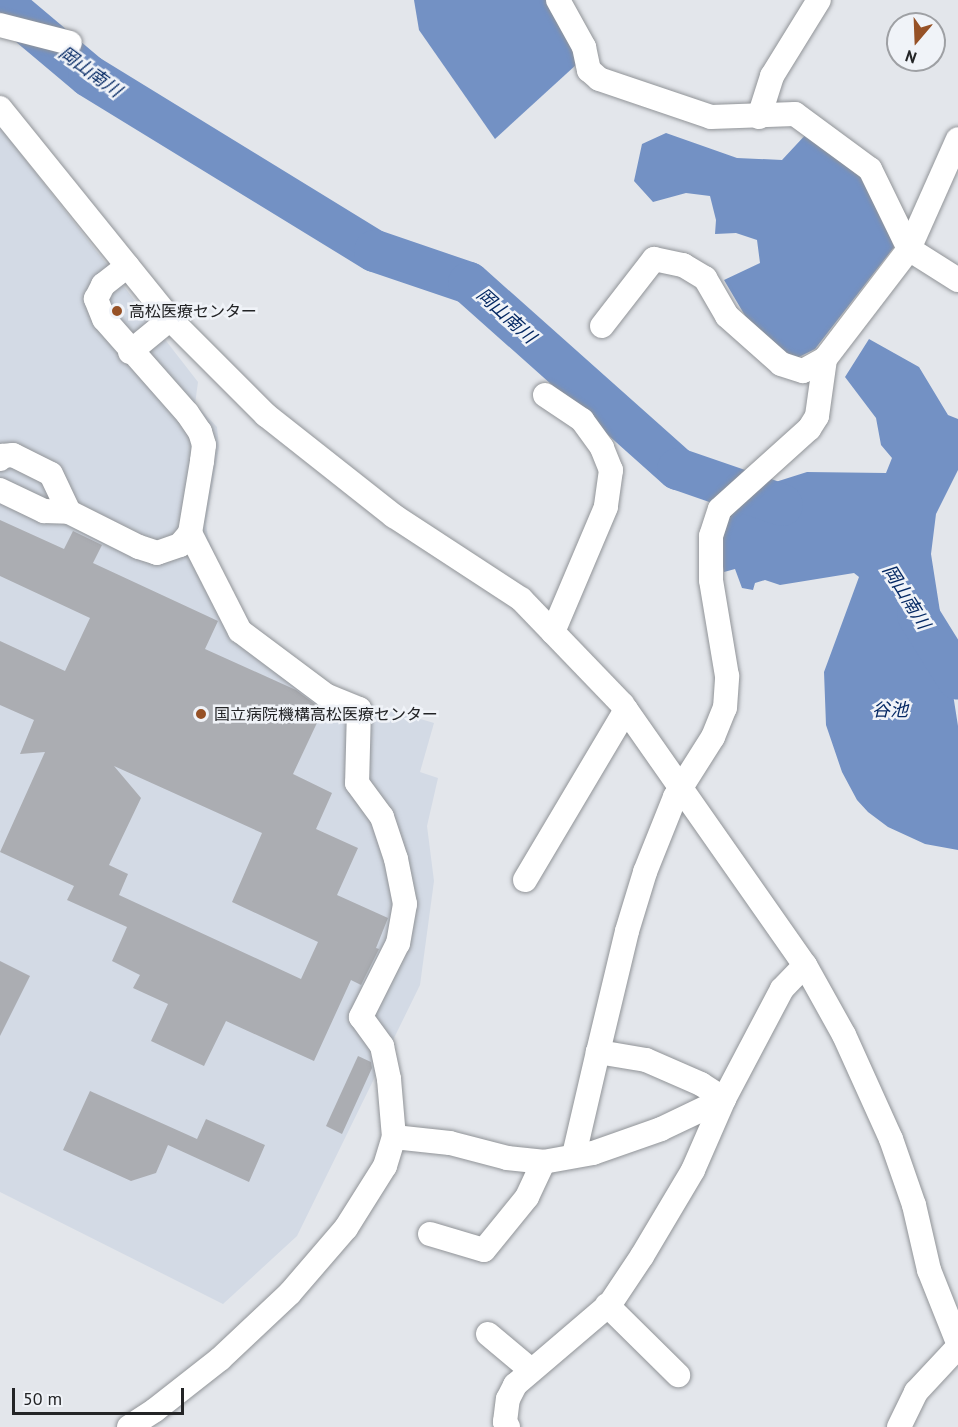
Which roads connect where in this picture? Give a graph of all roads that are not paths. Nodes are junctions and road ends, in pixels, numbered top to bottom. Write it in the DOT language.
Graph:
graph roads {
  1 [pos="558,0"];
  2 [pos="819,0"];
  3 [pos="0,25"];
  4 [pos="70,43"];
  5 [pos="0,108"];
  6 [pos="759,117"];
  7 [pos="958,139"];
  8 [pos="909,249"];
  9 [pos="127,266"];
  10 [pos="958,280"];
  11 [pos="170,319"];
  12 [pos="602,326"];
  13 [pos="130,352"];
  14 [pos="825,359"];
  15 [pos="545,395"];
  16 [pos="0,459"];
  17 [pos="0,490"];
  18 [pos="69,512"];
  19 [pos="190,533"];
  20 [pos="553,632"];
  21 [pos="626,710"];
  22 [pos="682,788"];
  23 [pos="525,880"];
  24 [pos="805,965"];
  25 [pos="598,1052"];
  26 [pos="724,1099"];
  27 [pos="394,1137"];
  28 [pos="574,1155"];
  29 [pos="543,1162"];
  30 [pos="430,1234"];
  31 [pos="608,1305"];
  32 [pos="488,1334"];
  33 [pos="957,1338"];
  34 [pos="531,1370"];
  35 [pos="678,1375"];
  36 [pos="129,1427"];
  37 [pos="508,1427"];
  38 [pos="899,1427"];
  1 -- 6 [label="street"];
  2 -- 6 [label="street"];
  3 -- 4 [label="street"];
  5 -- 9 [label="street"];
  6 -- 8 [label="street"];
  7 -- 8 [label="street"];
  8 -- 10 [label="street"];
  8 -- 14 [label="street"];
  9 -- 11 [label="street"];
  9 -- 13 [label="street"];
  11 -- 13 [label="street"];
  11 -- 20 [label="street"];
  12 -- 14 [label="street"];
  13 -- 19 [label="street"];
  14 -- 22 [label="street"];
  15 -- 20 [label="street"];
  16 -- 18 [label="street"];
  17 -- 18 [label="street"];
  18 -- 19 [label="street"];
  19 -- 27 [label="street"];
  20 -- 21 [label="street"];
  21 -- 22 [label="street"];
  21 -- 23 [label="street"];
  22 -- 24 [label="street"];
  22 -- 25 [label="street"];
  24 -- 26 [label="street"];
  24 -- 33 [label="street"];
  25 -- 26 [label="street"];
  25 -- 28 [label="street"];
  26 -- 28 [label="street"];
  26 -- 31 [label="street"];
  27 -- 29 [label="street"];
  27 -- 36 [label="street"];
  28 -- 29 [label="street"];
  29 -- 30 [label="street"];
  31 -- 34 [label="street"];
  31 -- 35 [label="street"];
  32 -- 34 [label="street"];
  33 -- 38 [label="street"];
  34 -- 37 [label="street"];
}
